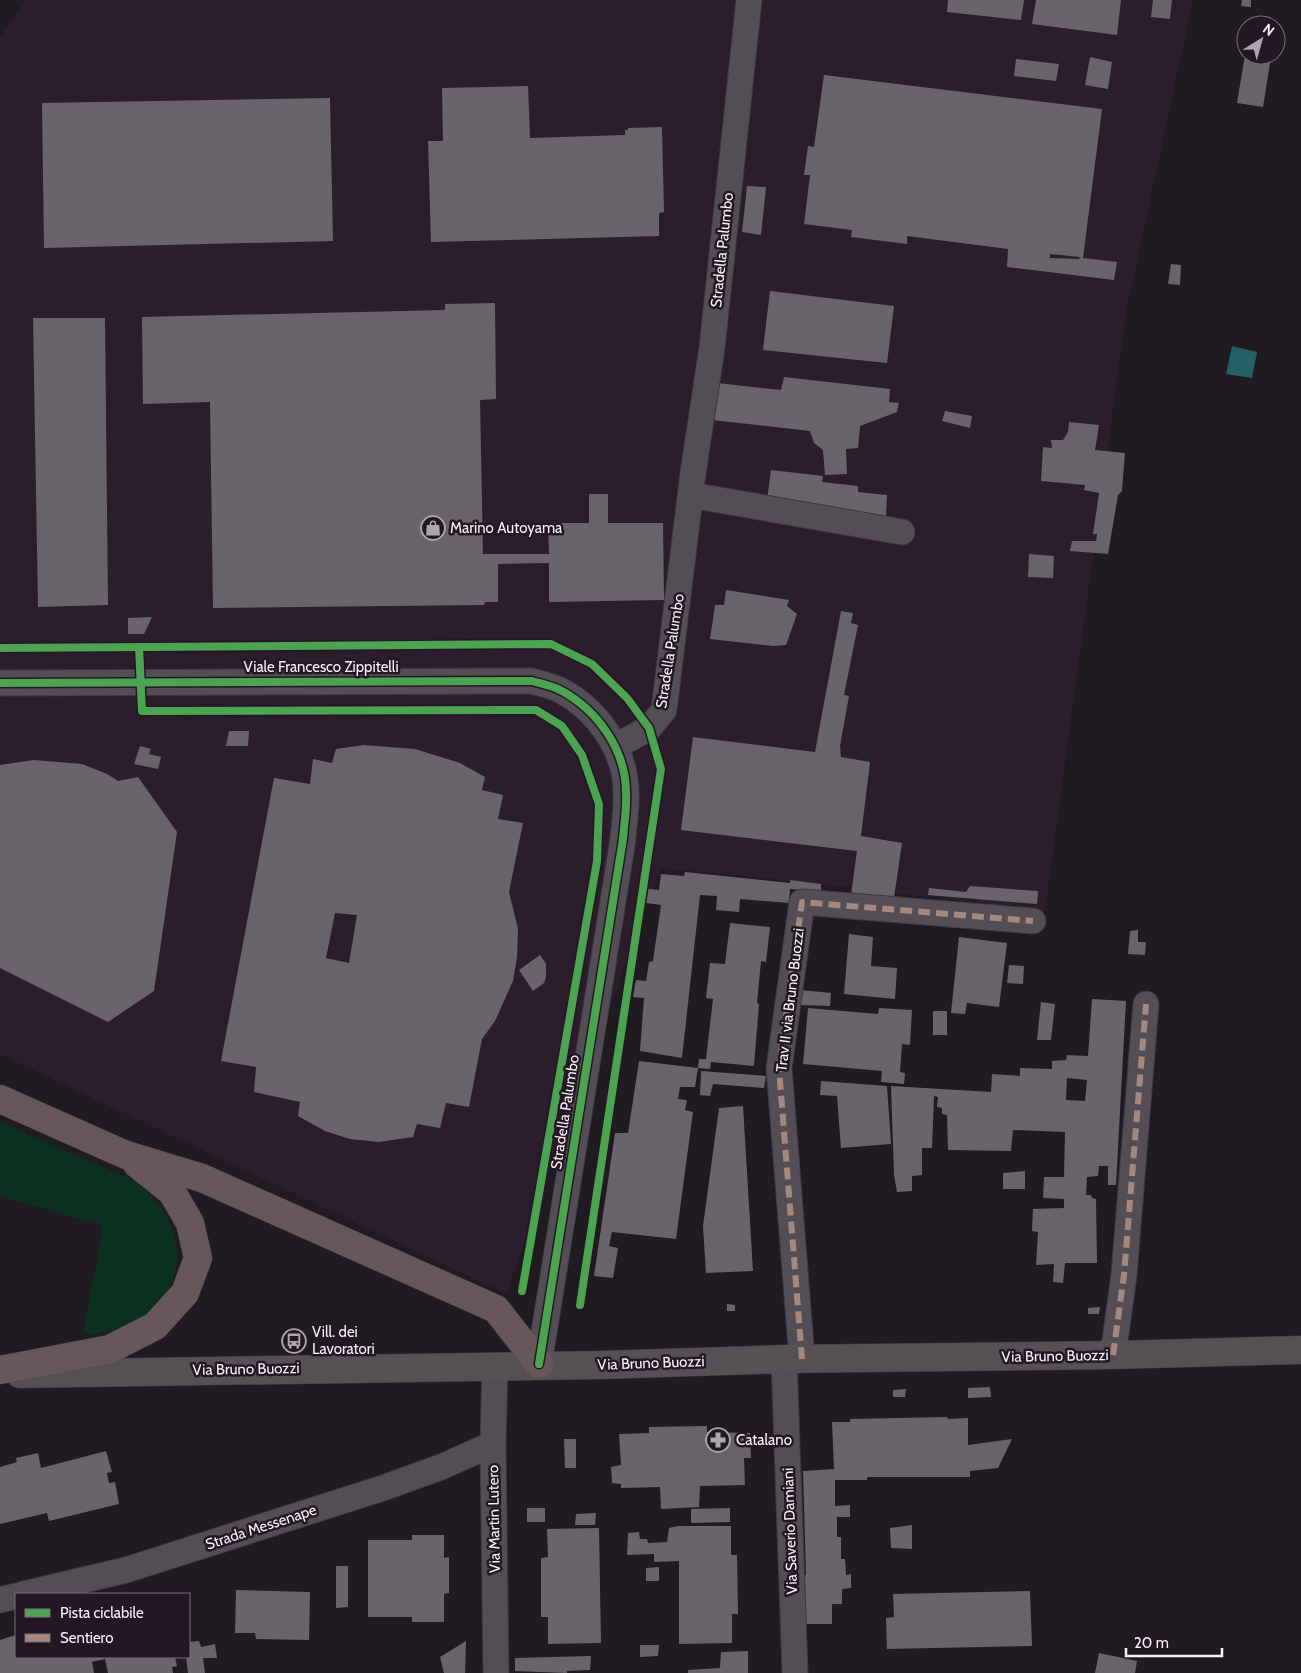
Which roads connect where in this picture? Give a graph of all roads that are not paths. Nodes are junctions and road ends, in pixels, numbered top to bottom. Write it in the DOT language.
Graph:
graph roads {
  1 [pos="749,0"];
  2 [pos="691,495"];
  3 [pos="902,532"];
  4 [pos="0,682"];
  5 [pos="615,747"];
  6 [pos="1033,921"];
  7 [pos="1146,1004"];
  8 [pos="0,1099"];
  9 [pos="126,1155"];
  10 [pos="1301,1350"];
  11 [pos="1119,1355"];
  12 [pos="793,1359"];
  13 [pos="539,1364"];
  14 [pos="495,1366"];
  15 [pos="0,1370"];
  16 [pos="0,1374"];
  17 [pos="493,1444"];
  18 [pos="28,1593"];
  19 [pos="15,1596"];
  20 [pos="0,1600"];
  21 [pos="496,1673"];
  22 [pos="795,1673"];
  1 -- 2 [label="street, Stradella Palumbo"];
  2 -- 3 [label="street"];
  2 -- 5 [label="street, Stradella Palumbo"];
  4 -- 5 [label="street, Viale Francesco Zippitelli"];
  5 -- 13 [label="street, Stradella Palumbo"];
  6 -- 12 [label="street, Trav II via Bruno Buozzi"];
  7 -- 11 [label="street"];
  8 -- 9 [label="highway"];
  9 -- 13 [label="highway"];
  9 -- 15 [label="highway"];
  10 -- 11 [label="main road, Via Bruno Buozzi"];
  11 -- 12 [label="main road, Via Bruno Buozzi"];
  12 -- 13 [label="main road, Via Bruno Buozzi"];
  12 -- 22 [label="street, Via Saverio Damiani"];
  13 -- 14 [label="main road, Via Bruno Buozzi"];
  14 -- 16 [label="main road, Via Bruno Buozzi"];
  14 -- 17 [label="street, Via Martin Lutero"];
  17 -- 18 [label="street, Strada Messenape"];
  17 -- 21 [label="street, Via Martin Lutero"];
  19 -- 20 [label="street"];
}
